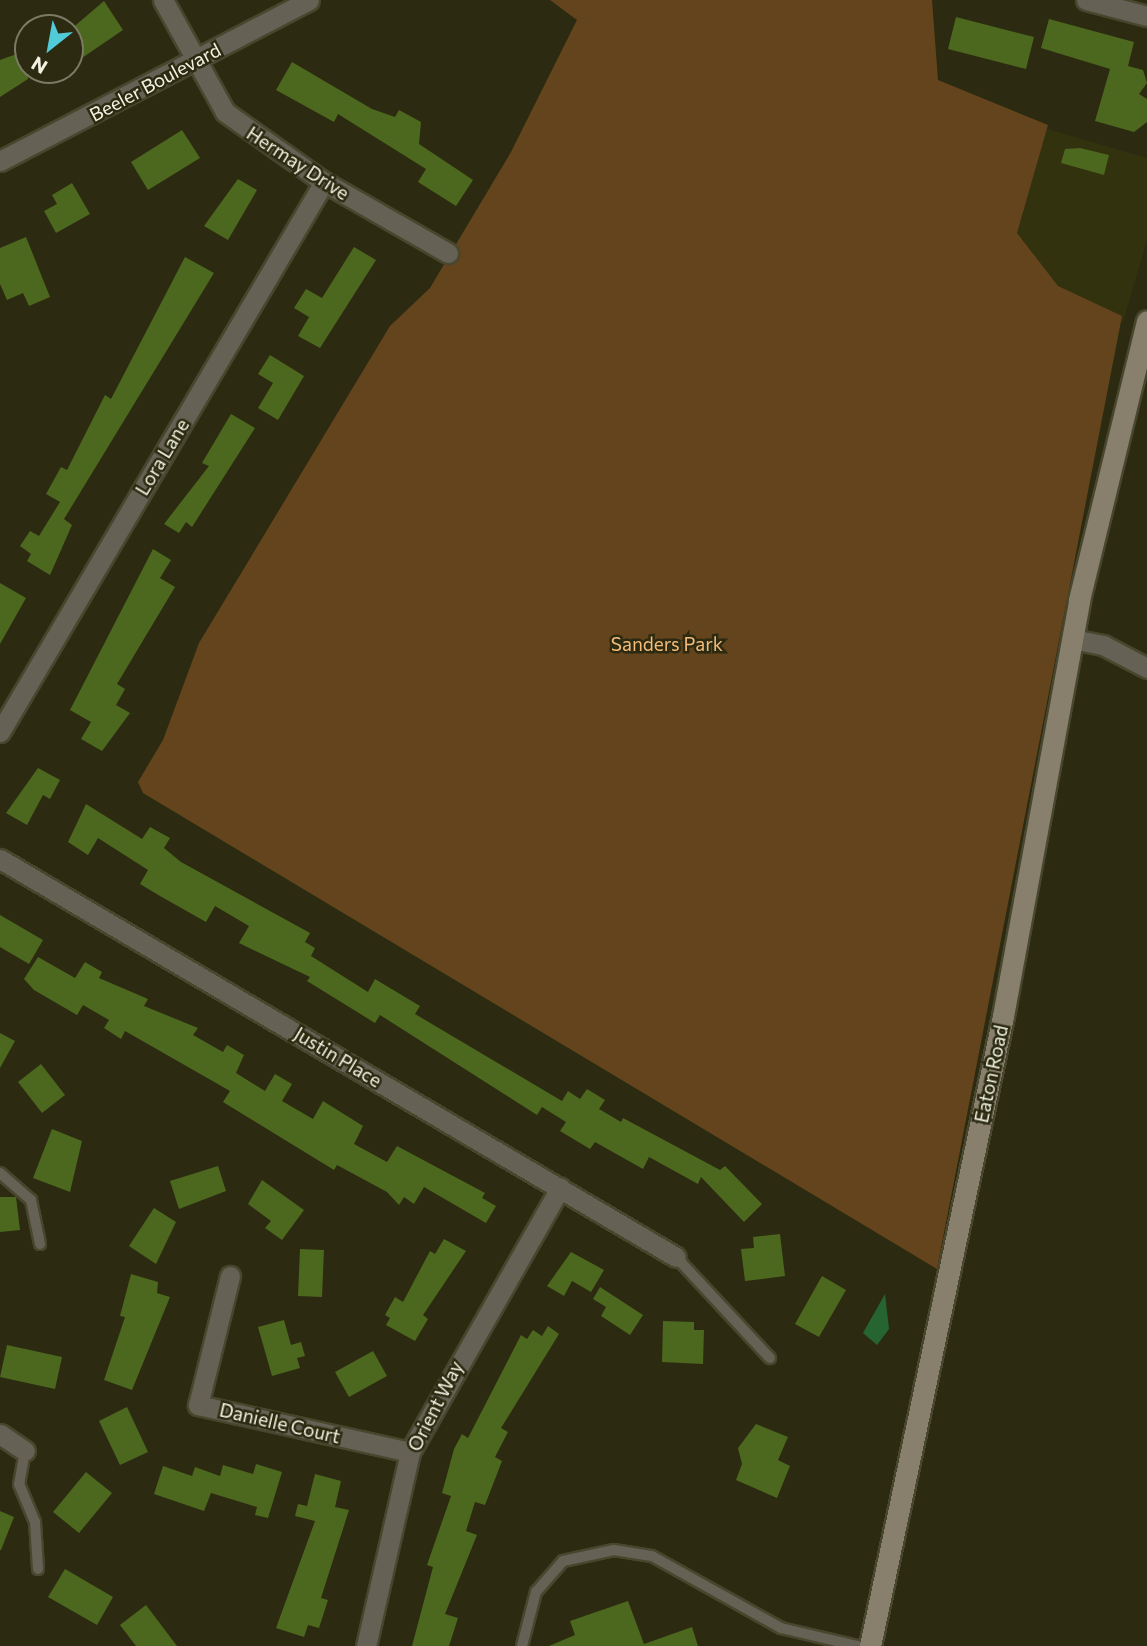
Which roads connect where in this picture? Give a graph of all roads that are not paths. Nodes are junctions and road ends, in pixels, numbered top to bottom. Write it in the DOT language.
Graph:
graph roads {
  1 [pos="163,0"];
  2 [pos="309,0"];
  3 [pos="1086,0"];
  4 [pos="1147,16"];
  5 [pos="197,61"];
  6 [pos="0,161"];
  7 [pos="324,182"];
  8 [pos="448,253"];
  9 [pos="1147,321"];
  10 [pos="1072,639"];
  11 [pos="1147,668"];
  12 [pos="0,732"];
  13 [pos="0,859"];
  14 [pos="0,1173"];
  15 [pos="560,1188"];
  16 [pos="40,1244"];
  17 [pos="676,1257"];
  18 [pos="230,1276"];
  19 [pos="770,1358"];
  20 [pos="0,1434"];
  21 [pos="25,1451"];
  22 [pos="410,1452"];
  23 [pos="38,1569"];
  24 [pos="366,1646"];
  25 [pos="522,1646"];
  26 [pos="858,1646"];
  27 [pos="870,1646"];
  1 -- 5 [label="street, Hermay Drive"];
  2 -- 5 [label="street, Beeler Boulevard"];
  3 -- 4 [label="street"];
  5 -- 6 [label="street, Beeler Boulevard"];
  5 -- 7 [label="street, Hermay Drive"];
  7 -- 8 [label="street, Hermay Drive"];
  7 -- 12 [label="street, Lora Lane"];
  9 -- 10 [label="street, Eaton Road"];
  10 -- 11 [label="street"];
  10 -- 27 [label="street, Eaton Road"];
  13 -- 15 [label="street, Justin Place"];
  14 -- 16 [label="lane"];
  15 -- 17 [label="street, Justin Place"];
  15 -- 22 [label="street, Orient Way"];
  17 -- 19 [label="lane"];
  18 -- 22 [label="street, Danielle Court"];
  20 -- 21 [label="street"];
  21 -- 23 [label="lane"];
  22 -- 24 [label="street, Orient Way"];
  25 -- 26 [label="lane"];
}
